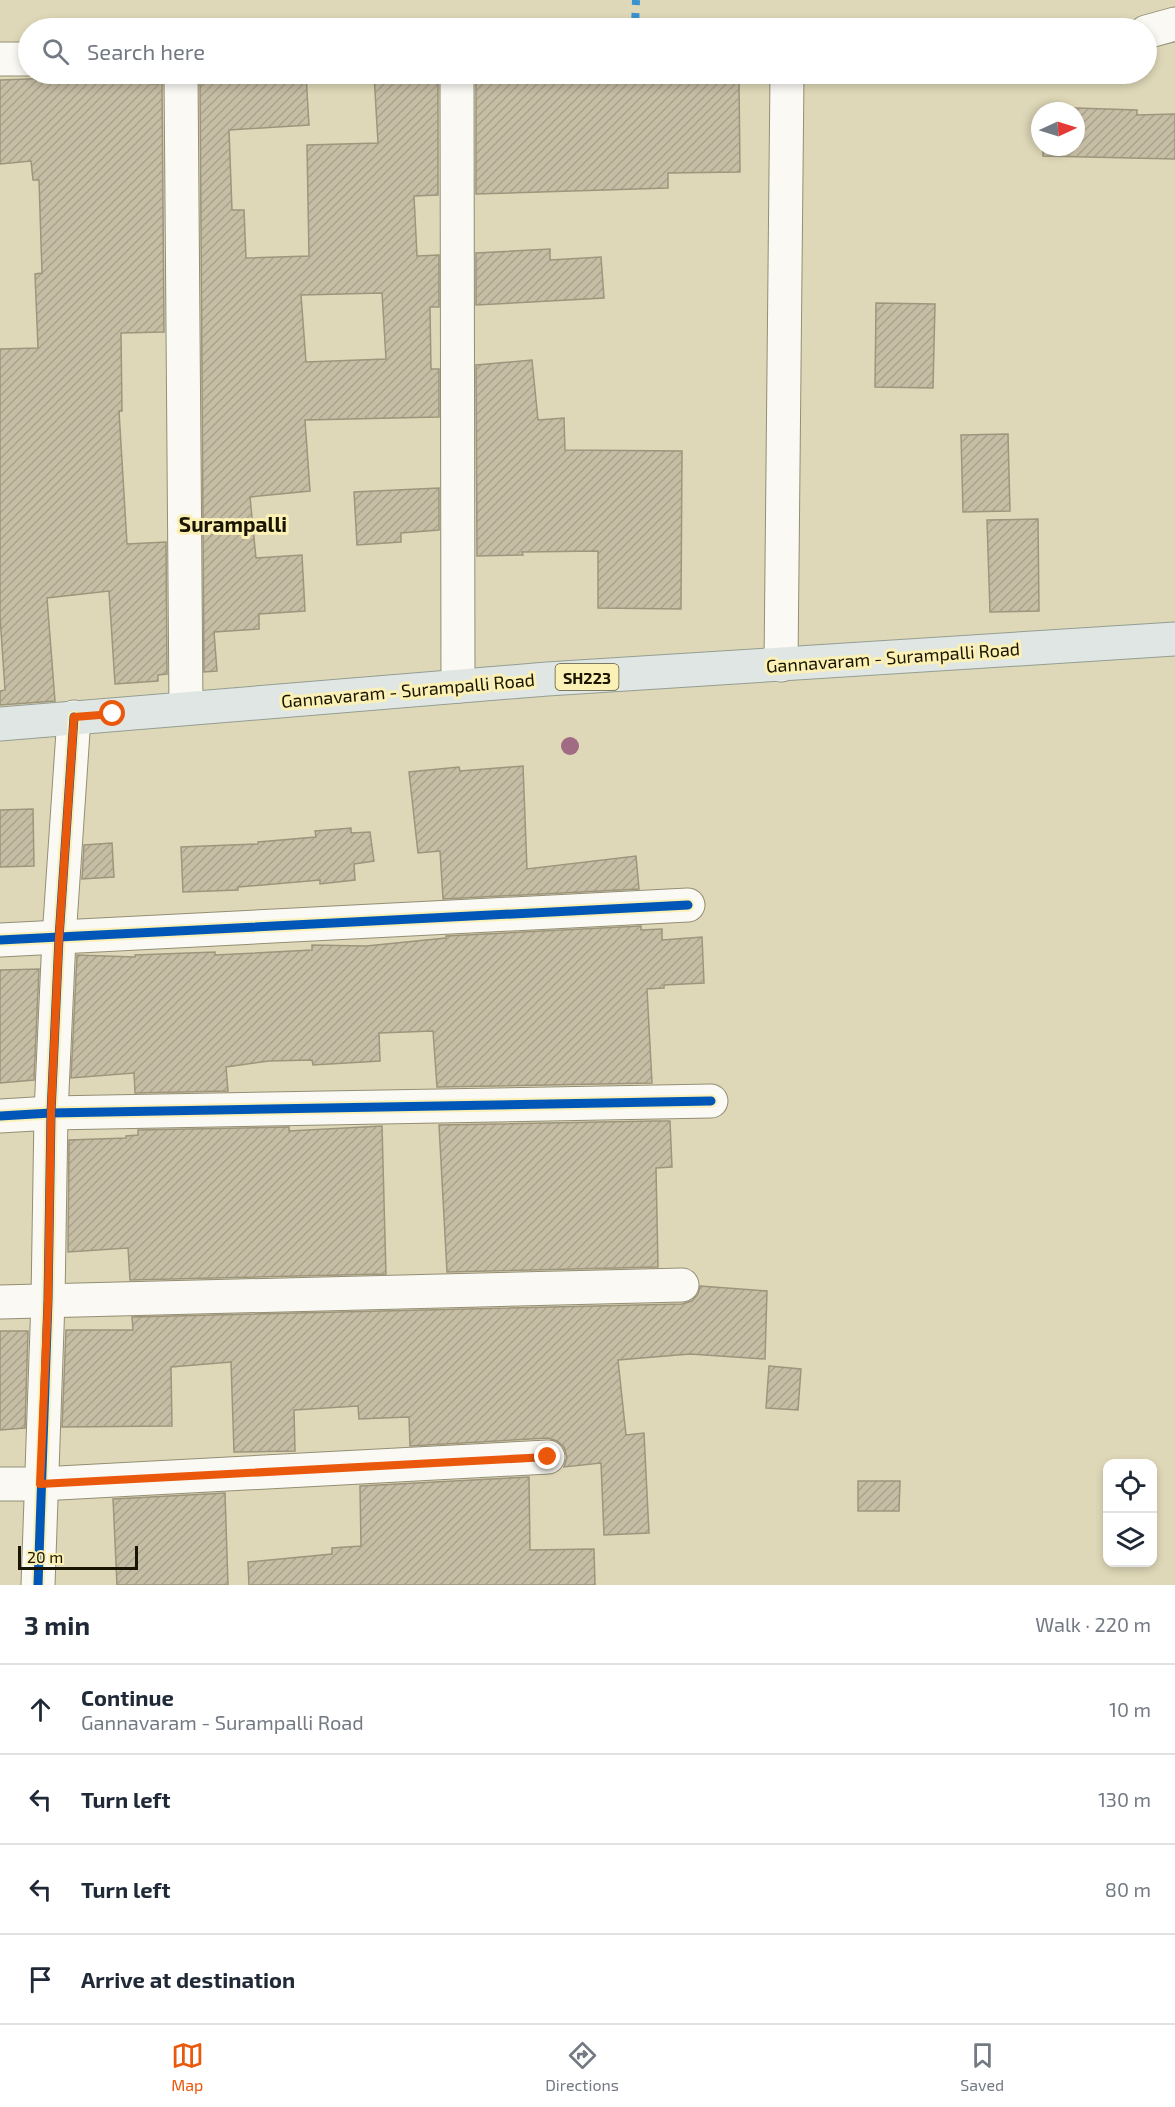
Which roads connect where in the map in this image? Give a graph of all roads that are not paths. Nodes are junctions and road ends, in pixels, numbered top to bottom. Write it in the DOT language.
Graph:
graph roads {
  1 [pos="1175,24"];
  2 [pos="1157,29"];
  3 [pos="0,59"];
  4 [pos="18,59"];
  5 [pos="181,84"];
  6 [pos="457,84"];
  7 [pos="787,84"];
  8 [pos="1175,639"];
  9 [pos="781,665"];
  10 [pos="458,686"];
  11 [pos="186,708"];
  12 [pos="74,717"];
  13 [pos="0,724"];
  14 [pos="688,905"];
  15 [pos="59,938"];
  16 [pos="0,940"];
  17 [pos="711,1101"];
  18 [pos="51,1113"];
  19 [pos="0,1116"];
  20 [pos="682,1285"];
  21 [pos="48,1300"];
  22 [pos="0,1302"];
  23 [pos="548,1457"];
  24 [pos="0,1484"];
  25 [pos="40,1484"];
  26 [pos="38,1585"];
  1 -- 2 [label="street"];
  3 -- 4 [label="street"];
  5 -- 11 [label="street"];
  6 -- 10 [label="street"];
  7 -- 9 [label="street"];
  8 -- 9 [label="main road, Gannavaram - Surampalli Road / SH223"];
  9 -- 10 [label="main road, Gannavaram - Surampalli Road / SH223"];
  10 -- 11 [label="main road, Gannavaram - Surampalli Road / SH223"];
  11 -- 12 [label="main road, Gannavaram - Surampalli Road / SH223"];
  12 -- 13 [label="main road, Gannavaram - Surampalli Road / SH223"];
  12 -- 15 [label="street"];
  14 -- 15 [label="street"];
  15 -- 16 [label="street"];
  15 -- 18 [label="street"];
  17 -- 18 [label="street"];
  18 -- 19 [label="street"];
  18 -- 21 [label="street"];
  20 -- 21 [label="street"];
  21 -- 22 [label="street"];
  21 -- 25 [label="street"];
  23 -- 25 [label="street"];
  24 -- 25 [label="street"];
  25 -- 26 [label="street"];
}
